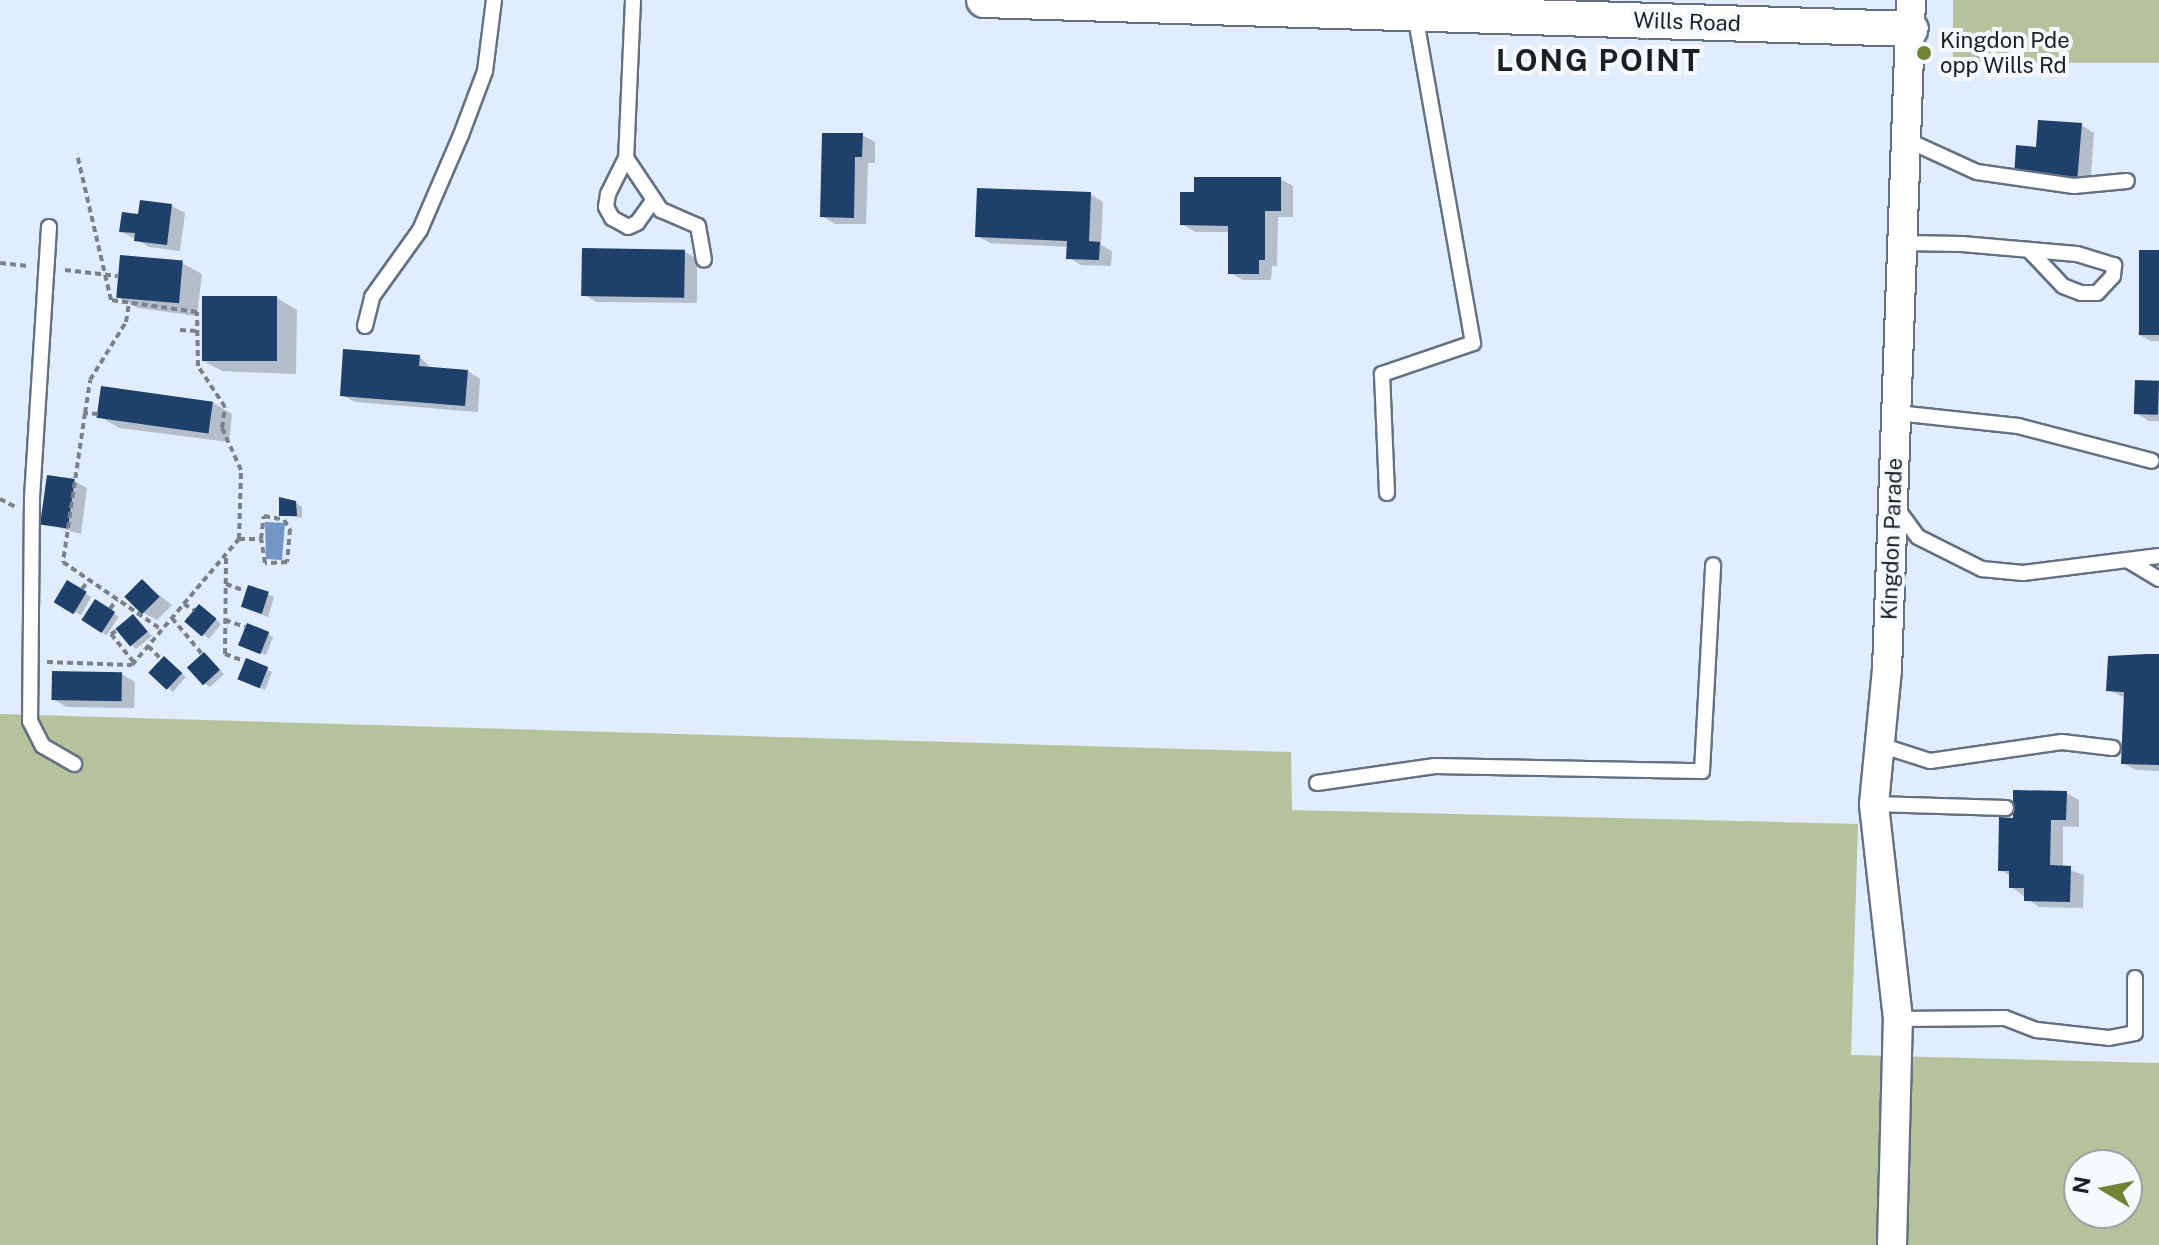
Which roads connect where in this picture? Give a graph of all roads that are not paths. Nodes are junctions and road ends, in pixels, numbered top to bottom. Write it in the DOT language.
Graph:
graph roads {
  1 [pos="494,0"];
  2 [pos="633,0"];
  3 [pos="984,0"];
  4 [pos="1415,14"];
  5 [pos="1911,15"];
  6 [pos="1907,140"];
  7 [pos="626,158"];
  8 [pos="2127,181"];
  9 [pos="653,201"];
  10 [pos="49,227"];
  11 [pos="1903,243"];
  12 [pos="2029,250"];
  13 [pos="704,259"];
  14 [pos="365,326"];
  15 [pos="1897,413"];
  16 [pos="2152,461"];
  17 [pos="1387,493"];
  18 [pos="1893,504"];
  19 [pos="2159,556"];
  20 [pos="2129,561"];
  21 [pos="1713,565"];
  22 [pos="2159,579"];
  23 [pos="1880,745"];
  24 [pos="2113,748"];
  25 [pos="74,764"];
  26 [pos="1317,783"];
  27 [pos="1874,804"];
  28 [pos="2006,808"];
  29 [pos="2135,978"];
  30 [pos="1898,1019"];
  31 [pos="1892,1245"];
  1 -- 14 [label="lane"];
  2 -- 7 [label="lane"];
  3 -- 4 [label="street, Wills Road"];
  4 -- 5 [label="street, Wills Road"];
  4 -- 17 [label="lane"];
  5 -- 6 [label="street, Kingdon Parade"];
  6 -- 8 [label="lane"];
  6 -- 11 [label="street, Kingdon Parade"];
  7 -- 9 [label="lane"];
  7 -- 9 [label="lane"];
  9 -- 13 [label="lane"];
  10 -- 25 [label="lane"];
  11 -- 12 [label="lane"];
  11 -- 15 [label="street, Kingdon Parade"];
  12 -- 12 [label="lane"];
  15 -- 16 [label="lane"];
  15 -- 18 [label="street, Kingdon Parade"];
  18 -- 20 [label="lane"];
  18 -- 23 [label="street, Kingdon Parade"];
  19 -- 20 [label="lane"];
  20 -- 22 [label="lane"];
  21 -- 26 [label="lane"];
  23 -- 24 [label="lane"];
  23 -- 27 [label="street, Kingdon Parade"];
  27 -- 28 [label="lane"];
  27 -- 30 [label="street, Kingdon Parade"];
  29 -- 30 [label="lane"];
  30 -- 31 [label="street, Kingdon Parade"];
}
